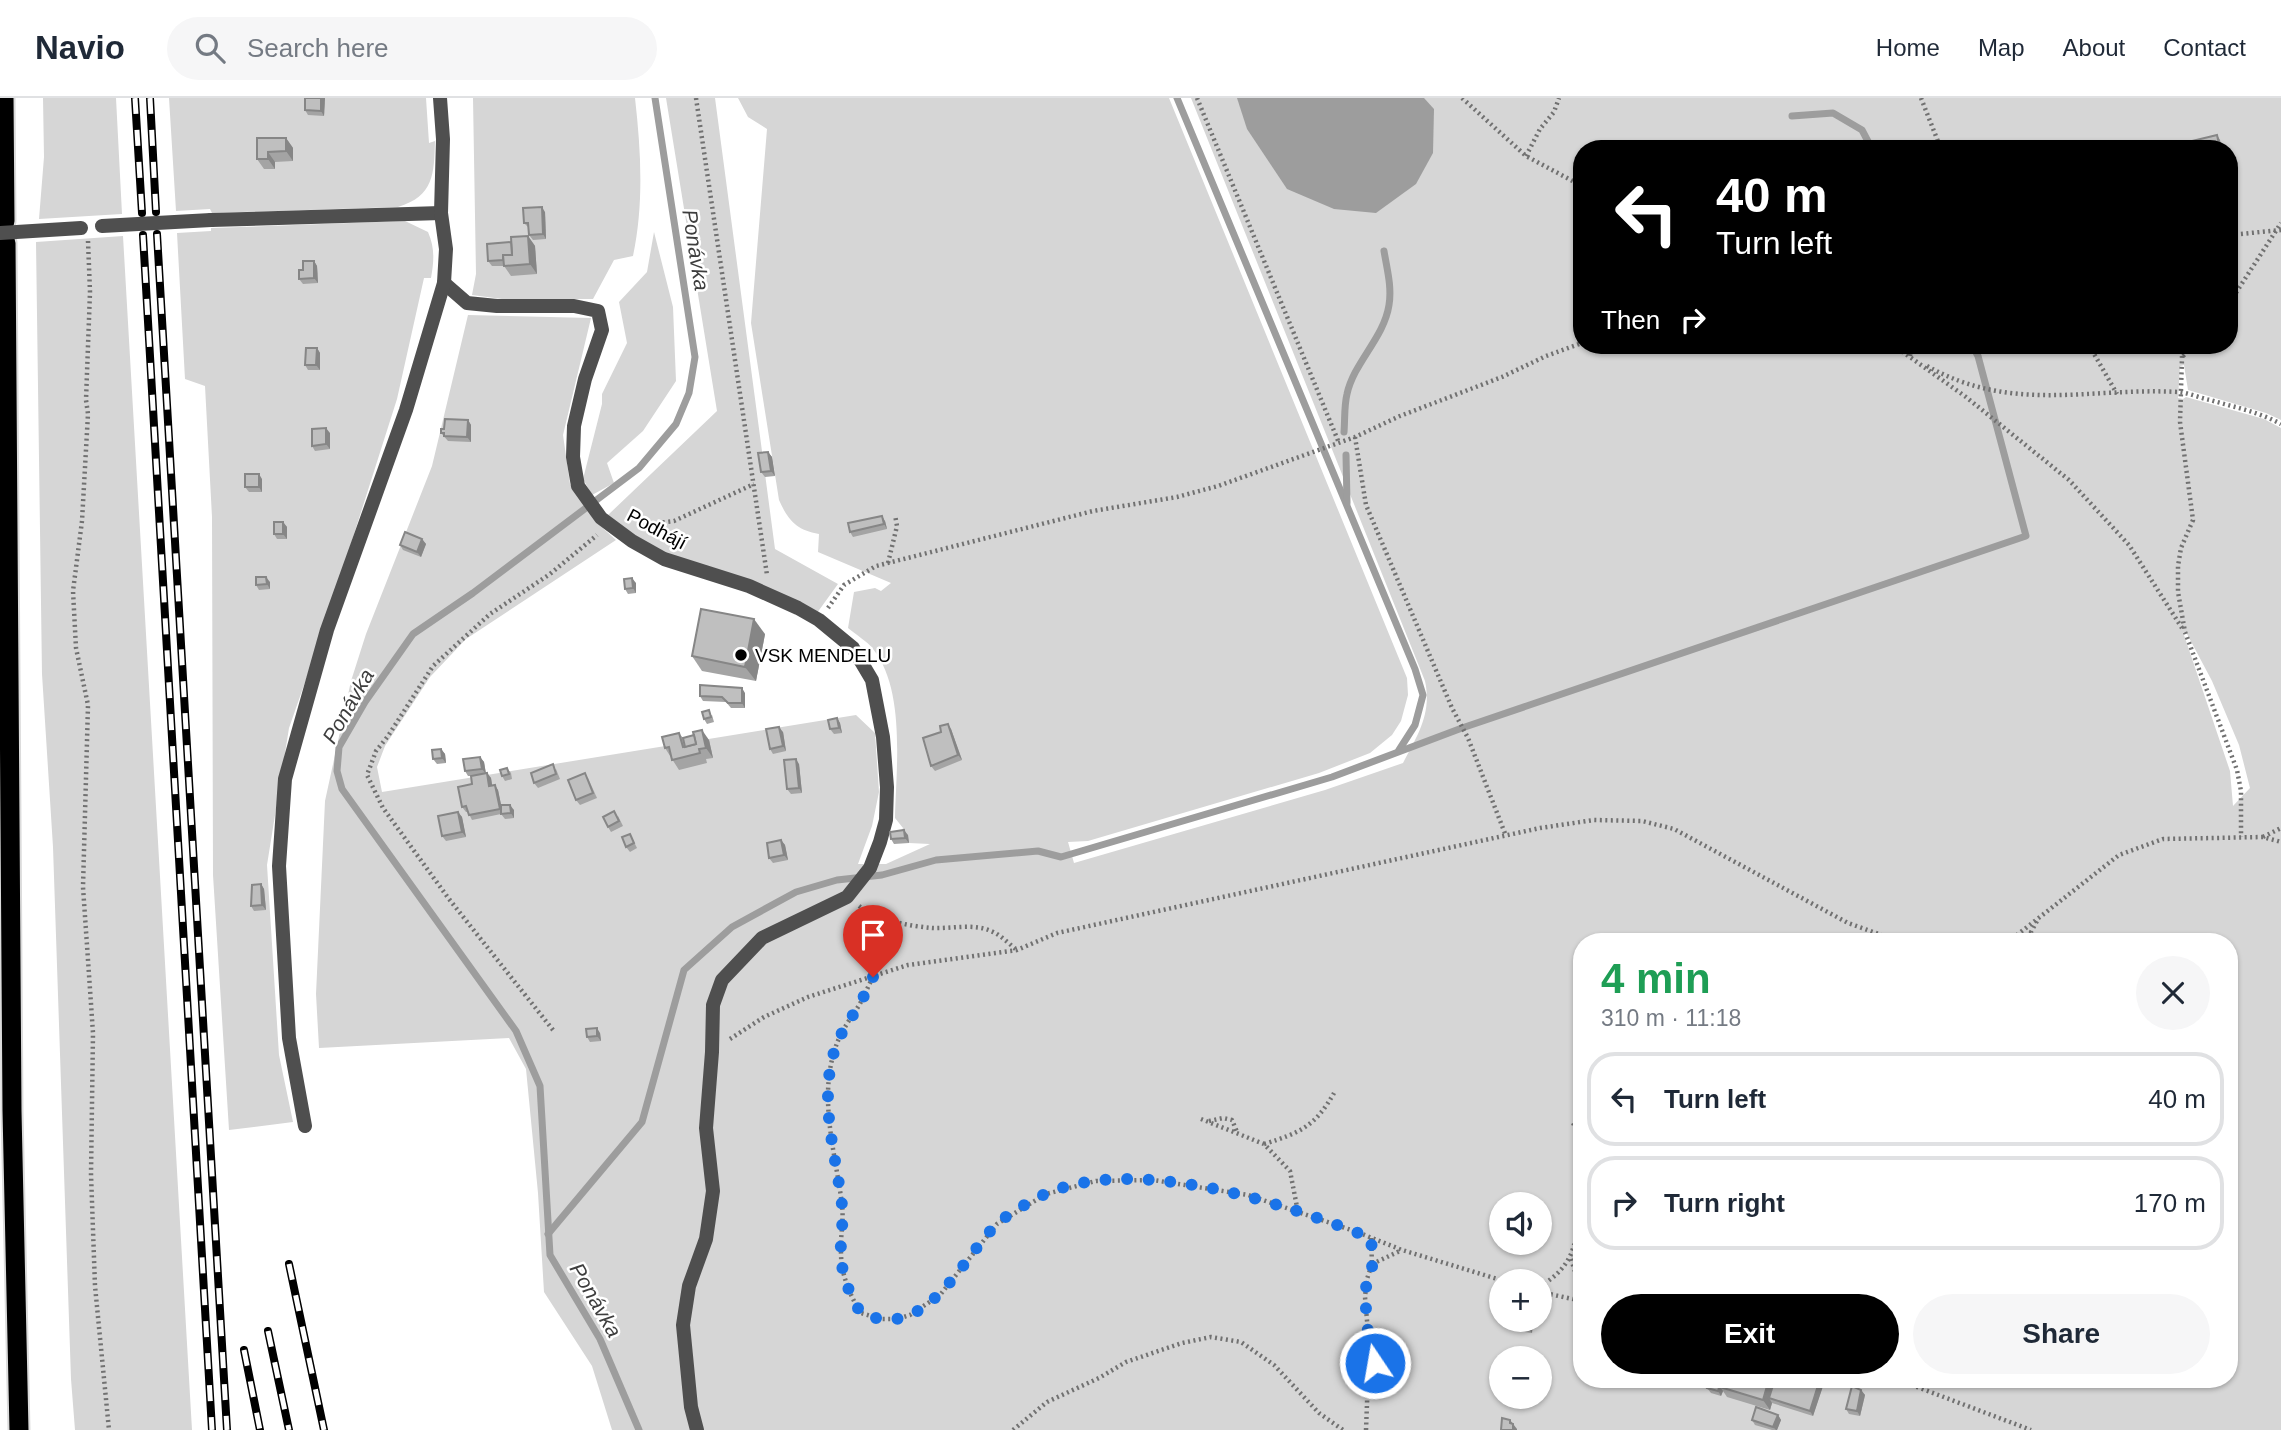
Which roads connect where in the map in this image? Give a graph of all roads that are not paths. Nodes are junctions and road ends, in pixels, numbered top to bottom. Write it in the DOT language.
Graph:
graph roads {
  1 [pos="4,98"];
  2 [pos="440,98"];
  3 [pos="441,213"];
  4 [pos="4,233"];
  5 [pos="443,283"];
  6 [pos="305,1126"];
  7 [pos="16,1333"];
  8 [pos="19,1430"];
  9 [pos="30,1430"];
  10 [pos="697,1430"];
  1 -- 4 [label="highway"];
  2 -- 3 [label="lane"];
  3 -- 4 [label="lane, bridge"];
  3 -- 5 [label="lane"];
  4 -- 7 [label="highway"];
  5 -- 6 [label="lane"];
  5 -- 10 [label="lane, Podhájí"];
  7 -- 8 [label="highway"];
  7 -- 9 [label="highway"];
}
